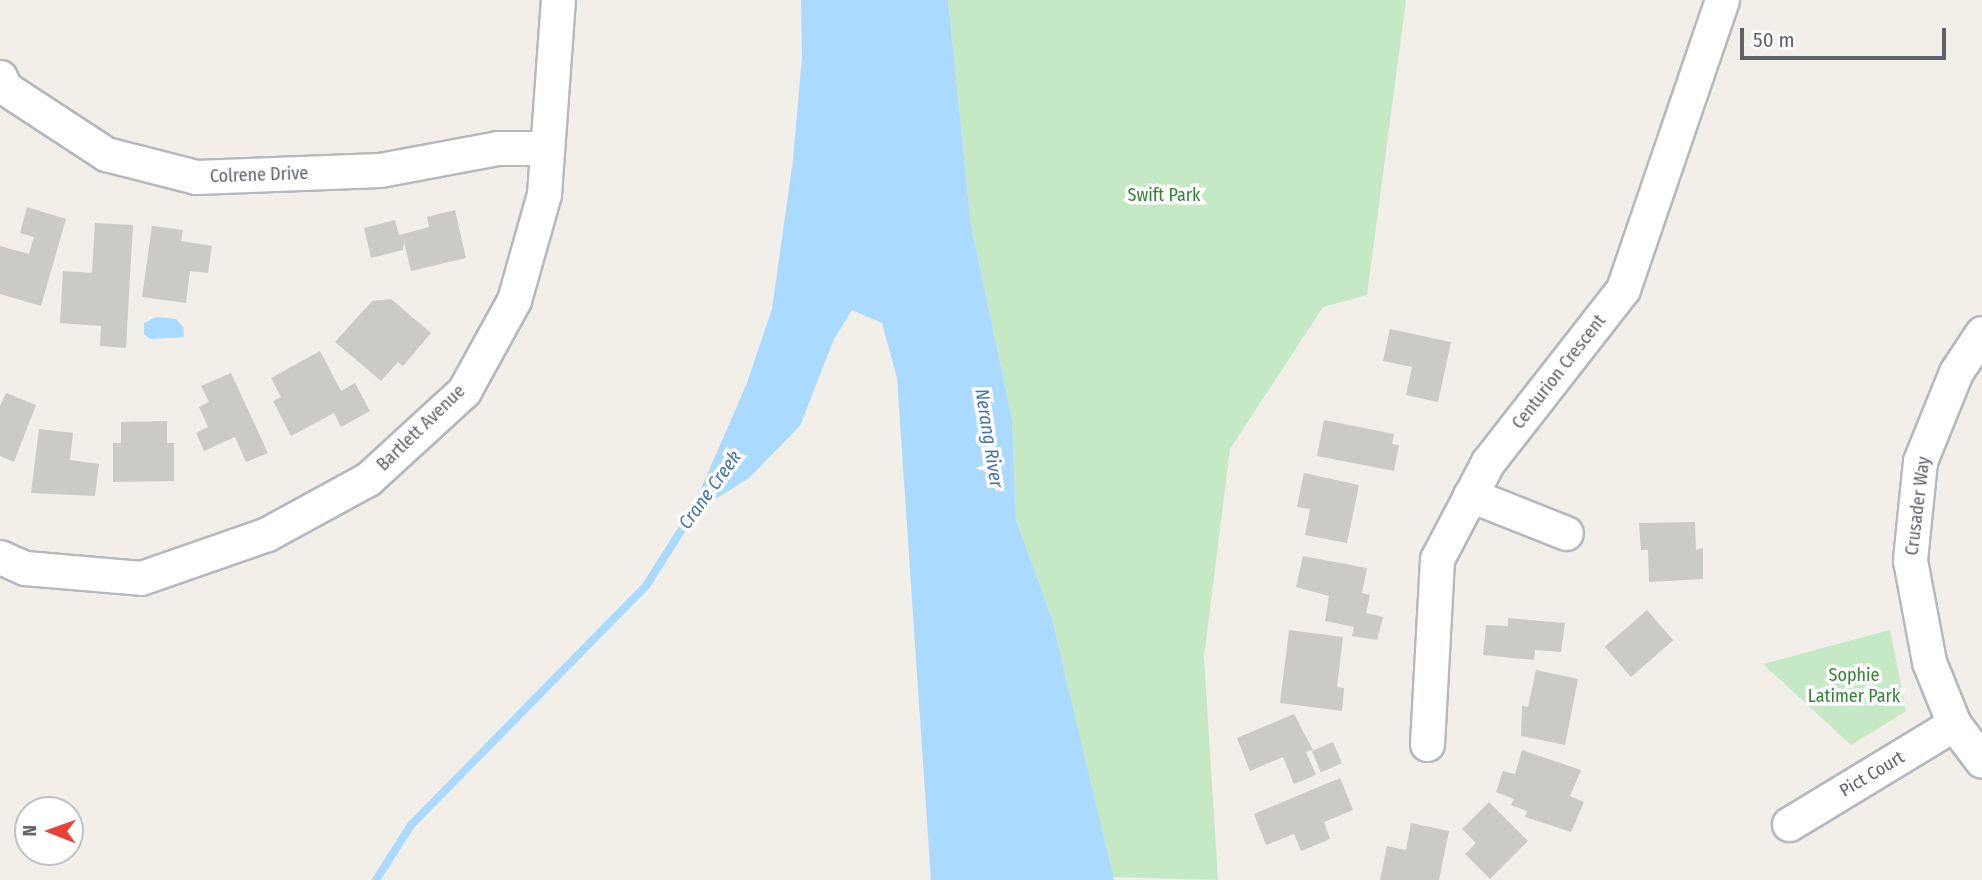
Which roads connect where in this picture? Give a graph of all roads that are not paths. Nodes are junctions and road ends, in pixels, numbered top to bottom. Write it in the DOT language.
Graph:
graph roads {
  1 [pos="558,0"];
  2 [pos="1722,0"];
  3 [pos="0,77"];
  4 [pos="547,148"];
  5 [pos="1982,333"];
  6 [pos="1470,495"];
  7 [pos="1566,533"];
  8 [pos="0,557"];
  9 [pos="1954,724"];
  10 [pos="1427,744"];
  11 [pos="1982,761"];
  12 [pos="1789,824"];
  1 -- 4 [label="street, Bartlett Avenue"];
  2 -- 6 [label="street, Centurion Crescent"];
  3 -- 4 [label="street, Colrene Drive"];
  4 -- 8 [label="street, Bartlett Avenue"];
  5 -- 9 [label="street, Crusader Way"];
  6 -- 7 [label="street"];
  6 -- 10 [label="street, Centurion Crescent"];
  9 -- 11 [label="street, Crusader Way"];
  9 -- 12 [label="street, Pict Court"];
}
